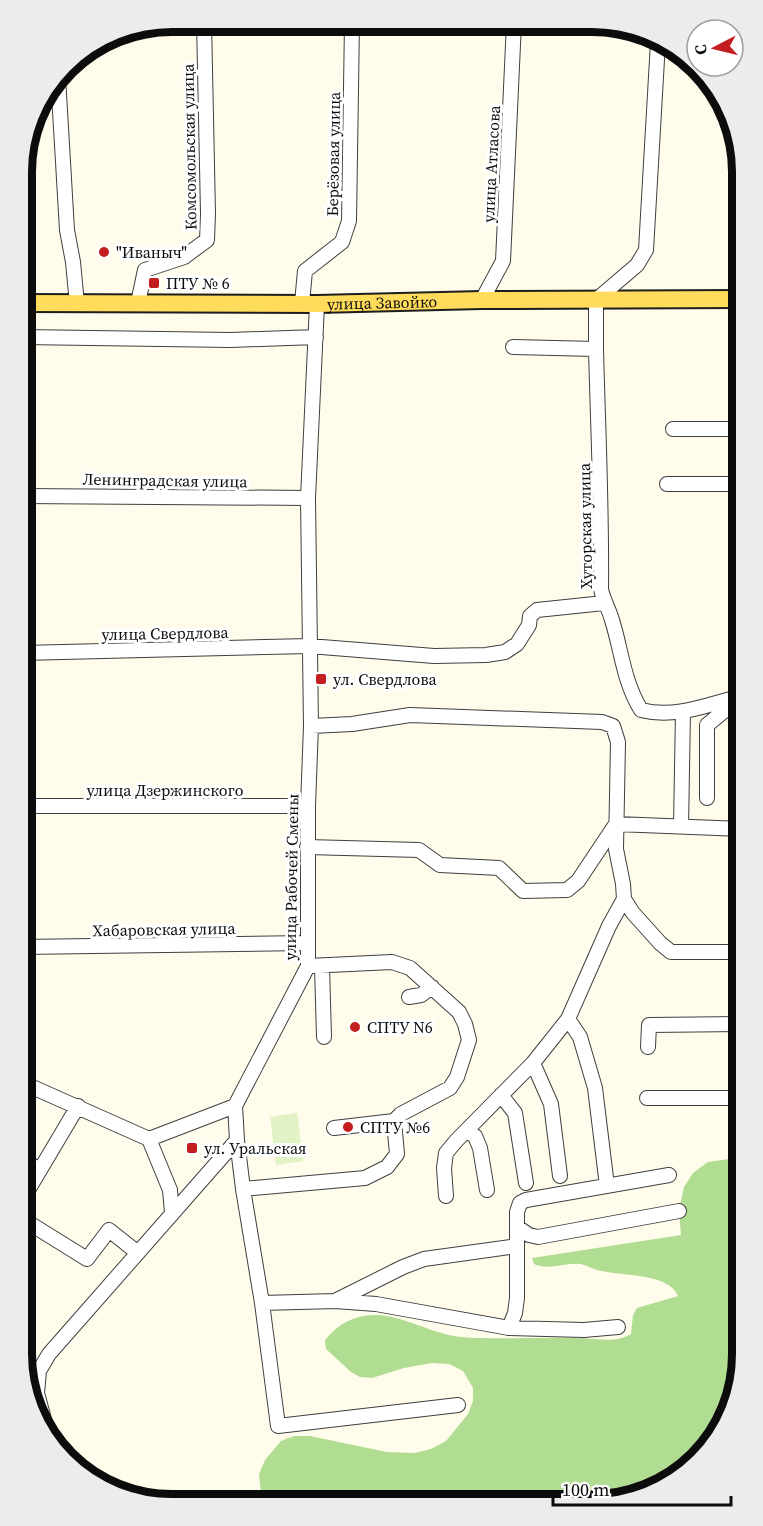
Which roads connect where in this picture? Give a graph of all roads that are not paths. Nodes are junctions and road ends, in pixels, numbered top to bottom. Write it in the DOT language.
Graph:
graph roads {
  1 [pos="204,32"];
  2 [pos="352,32"];
  3 [pos="514,32"];
  4 [pos="658,49"];
  5 [pos="59,88"];
  6 [pos="732,299"];
  7 [pos="482,300"];
  8 [pos="596,300"];
  9 [pos="32,303"];
  10 [pos="138,303"];
  11 [pos="77,304"];
  12 [pos="309,304"];
  13 [pos="32,337"];
  14 [pos="316,338"];
  15 [pos="513,347"];
  16 [pos="596,349"];
  17 [pos="674,429"];
  18 [pos="732,429"];
  19 [pos="667,484"];
  20 [pos="732,484"];
  21 [pos="32,496"];
  22 [pos="308,498"];
  23 [pos="604,603"];
  24 [pos="309,646"];
  25 [pos="32,653"];
  26 [pos="732,699"];
  27 [pos="732,704"];
  28 [pos="683,711"];
  29 [pos="311,726"];
  30 [pos="707,798"];
  31 [pos="32,806"];
  32 [pos="308,806"];
  33 [pos="616,824"];
  34 [pos="681,826"];
  35 [pos="731,828"];
  36 [pos="307,847"];
  37 [pos="624,899"];
  38 [pos="308,943"];
  39 [pos="32,947"];
  40 [pos="731,952"];
  41 [pos="315,966"];
  42 [pos="432,987"];
  43 [pos="409,997"];
  44 [pos="568,1019"];
  45 [pos="731,1024"];
  46 [pos="324,1037"];
  47 [pos="648,1047"];
  48 [pos="533,1063"];
  49 [pos="32,1087"];
  50 [pos="501,1095"];
  51 [pos="647,1098"];
  52 [pos="731,1098"];
  53 [pos="78,1106"];
  54 [pos="235,1106"];
  55 [pos="394,1121"];
  56 [pos="334,1128"];
  57 [pos="466,1131"];
  58 [pos="149,1139"];
  59 [pos="237,1140"];
  60 [pos="32,1165"];
  61 [pos="40,1170"];
  62 [pos="560,1176"];
  63 [pos="669,1176"];
  64 [pos="32,1183"];
  65 [pos="526,1183"];
  66 [pos="607,1186"];
  67 [pos="243,1189"];
  68 [pos="487,1190"];
  69 [pos="446,1196"];
  70 [pos="678,1211"];
  71 [pos="172,1213"];
  72 [pos="32,1225"];
  73 [pos="517,1227"];
  74 [pos="517,1246"];
  75 [pos="138,1253"];
  76 [pos="335,1301"];
  77 [pos="262,1303"];
  78 [pos="618,1327"];
  79 [pos="509,1328"];
  80 [pos="41,1404"];
  81 [pos="458,1405"];
  1 -- 10 [label="street, Комсомольская улица"];
  2 -- 12 [label="street, Берёзовая улица"];
  3 -- 7 [label="street, улица Атласова"];
  4 -- 8 [label="street"];
  5 -- 11 [label="street"];
  6 -- 8 [label="main road, улица Завойко"];
  7 -- 8 [label="main road, улица Завойко"];
  7 -- 12 [label="main road, улица Завойко"];
  8 -- 16 [label="street, Хуторская улица"];
  9 -- 11 [label="main road, улица Завойко"];
  10 -- 11 [label="main road, улица Завойко"];
  10 -- 12 [label="main road, улица Завойко"];
  12 -- 14 [label="street, улица Рабочей Смены"];
  13 -- 14 [label="street"];
  14 -- 22 [label="street, улица Рабочей Смены"];
  15 -- 16 [label="street"];
  16 -- 23 [label="street, Хуторская улица"];
  17 -- 18 [label="street"];
  19 -- 20 [label="street"];
  21 -- 22 [label="street, Ленинградская улица"];
  22 -- 24 [label="street, улица Рабочей Смены"];
  23 -- 24 [label="street, улица Свердлова"];
  23 -- 28 [label="street, Хуторская улица"];
  24 -- 25 [label="street, улица Свердлова"];
  24 -- 29 [label="street, улица Рабочей Смены"];
  26 -- 28 [label="street, Хуторская улица"];
  27 -- 30 [label="street"];
  28 -- 34 [label="street"];
  29 -- 32 [label="street, улица Рабочей Смены"];
  29 -- 33 [label="street"];
  31 -- 32 [label="street, улица Дзержинского"];
  32 -- 36 [label="street, улица Рабочей Смены"];
  33 -- 34 [label="street"];
  33 -- 36 [label="street"];
  33 -- 37 [label="street"];
  34 -- 35 [label="street"];
  36 -- 38 [label="street, улица Рабочей Смены"];
  37 -- 40 [label="street"];
  37 -- 44 [label="street"];
  38 -- 39 [label="street, Хабаровская улица"];
  38 -- 41 [label="street, улица Рабочей Смены"];
  41 -- 42 [label="street"];
  41 -- 46 [label="street"];
  41 -- 54 [label="street, улица Рабочей Смены"];
  42 -- 43 [label="street"];
  42 -- 55 [label="street"];
  44 -- 48 [label="street"];
  44 -- 66 [label="street"];
  45 -- 47 [label="street"];
  48 -- 50 [label="street"];
  48 -- 62 [label="street"];
  49 -- 53 [label="street"];
  50 -- 57 [label="street"];
  50 -- 65 [label="street"];
  51 -- 52 [label="street"];
  53 -- 58 [label="street"];
  53 -- 61 [label="street"];
  54 -- 58 [label="street"];
  54 -- 59 [label="street"];
  55 -- 56 [label="street"];
  55 -- 67 [label="street"];
  57 -- 68 [label="street"];
  57 -- 69 [label="street"];
  58 -- 71 [label="street"];
  59 -- 67 [label="street"];
  59 -- 71 [label="street"];
  60 -- 61 [label="street"];
  61 -- 64 [label="street"];
  63 -- 66 [label="street"];
  66 -- 73 [label="street"];
  67 -- 77 [label="street"];
  70 -- 73 [label="street"];
  71 -- 75 [label="street"];
  72 -- 75 [label="street"];
  73 -- 74 [label="street"];
  74 -- 76 [label="street"];
  74 -- 79 [label="street"];
  75 -- 80 [label="street"];
  76 -- 77 [label="street"];
  76 -- 79 [label="street"];
  77 -- 81 [label="street"];
  78 -- 79 [label="street"];
}
